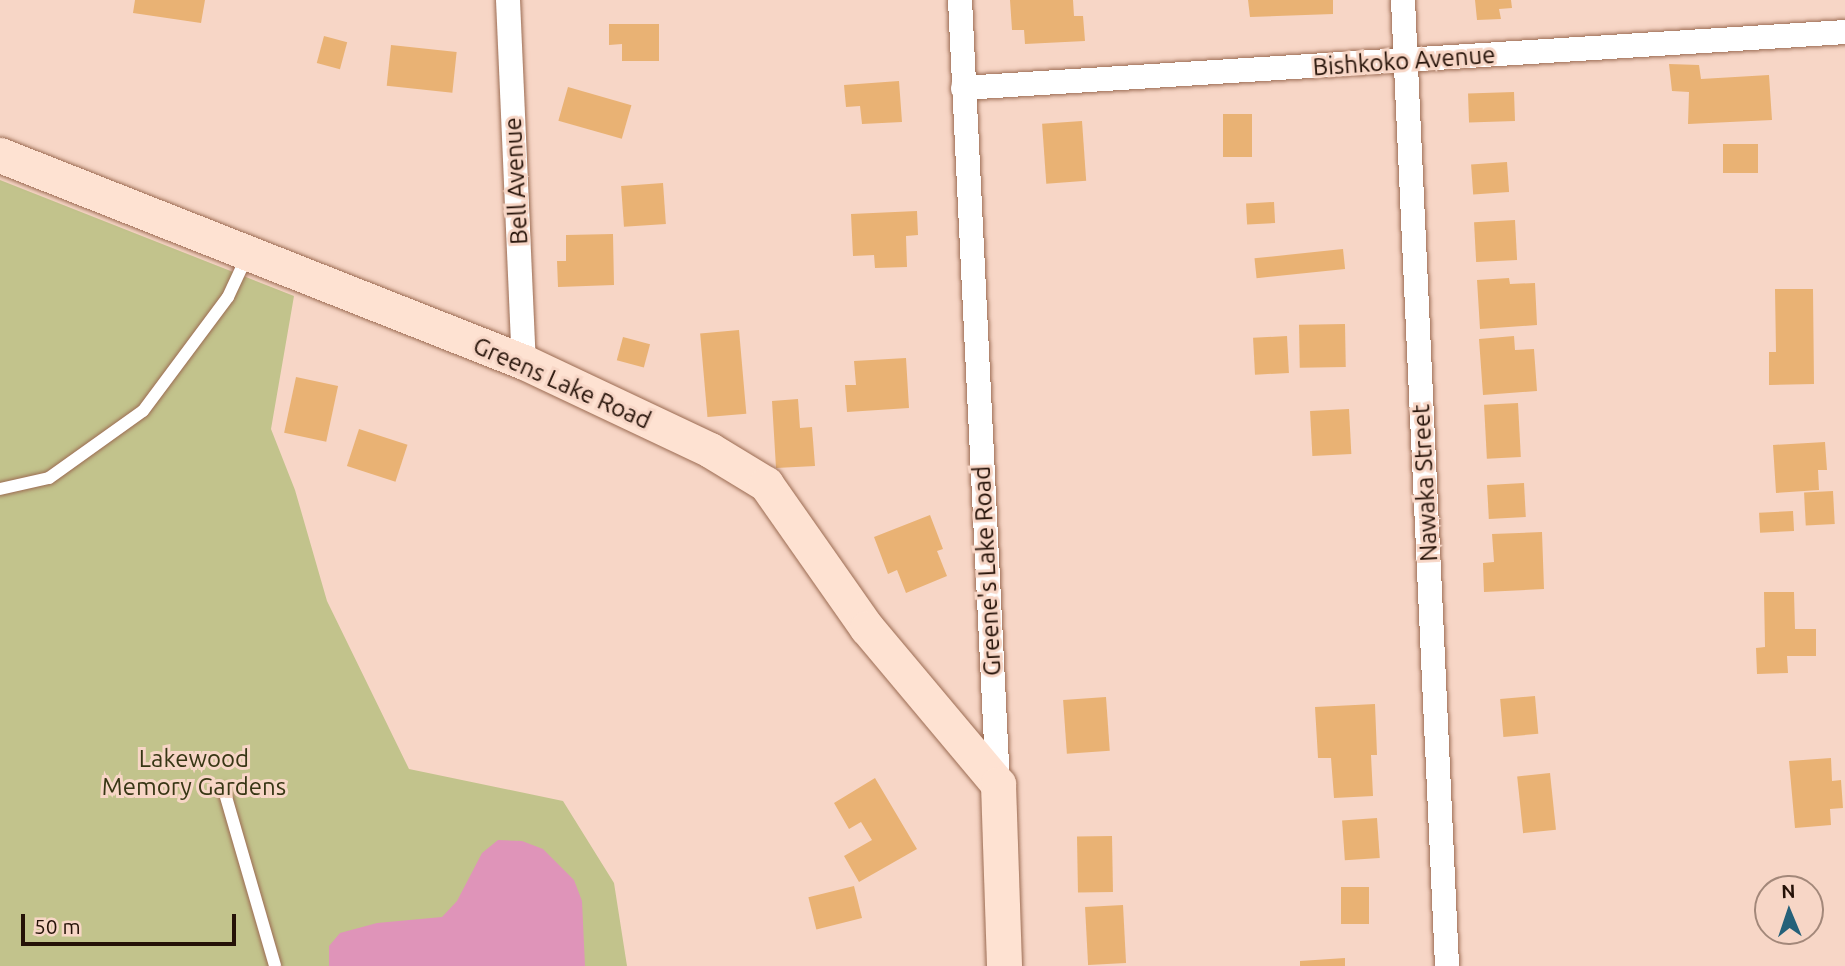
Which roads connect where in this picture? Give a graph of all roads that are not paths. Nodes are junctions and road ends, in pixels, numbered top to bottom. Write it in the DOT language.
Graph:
graph roads {
  1 [pos="508,0"];
  2 [pos="960,0"];
  3 [pos="1403,0"];
  4 [pos="1845,32"];
  5 [pos="1406,61"];
  6 [pos="963,88"];
  7 [pos="0,155"];
  8 [pos="247,256"];
  9 [pos="524,362"];
  10 [pos="0,489"];
  11 [pos="998,784"];
  12 [pos="224,790"];
  13 [pos="275,966"];
  14 [pos="1004,966"];
  15 [pos="1447,966"];
  1 -- 9 [label="street, Bell Avenue"];
  2 -- 6 [label="street, Greene's Lake Road"];
  3 -- 5 [label="street, Nawaka Street"];
  4 -- 5 [label="street, Bishkoko Avenue"];
  5 -- 6 [label="street, Bishkoko Avenue"];
  5 -- 15 [label="street, Nawaka Street"];
  6 -- 11 [label="street, Greene's Lake Road"];
  7 -- 8 [label="street, Greens Lake Road"];
  8 -- 9 [label="street, Greens Lake Road"];
  8 -- 10 [label="lane"];
  9 -- 11 [label="street, Greens Lake Road"];
  11 -- 14 [label="street, Greene's Lake Road"];
  12 -- 13 [label="lane"];
}
